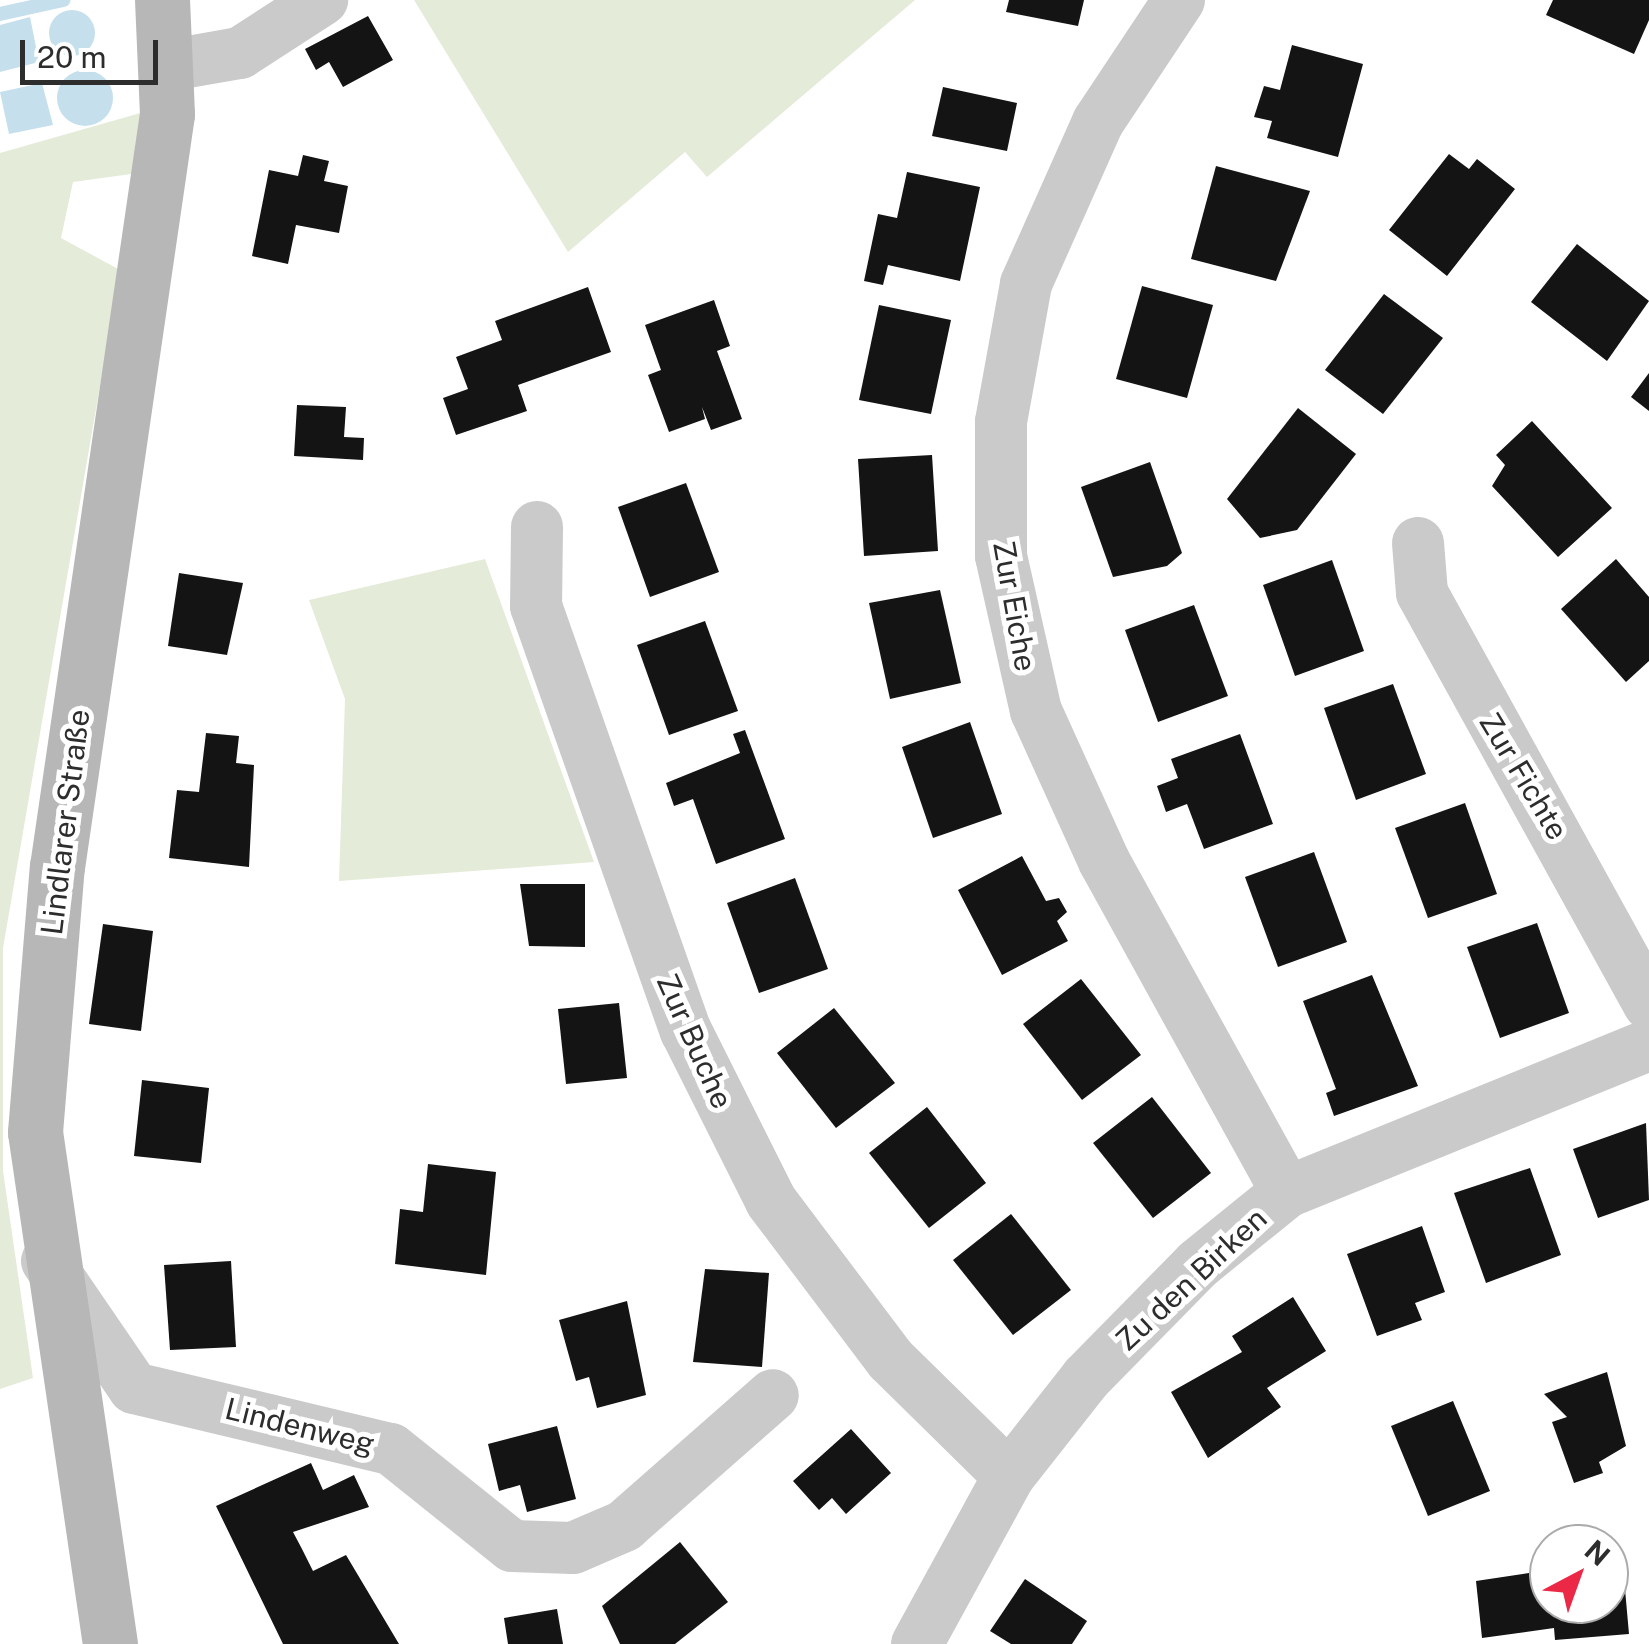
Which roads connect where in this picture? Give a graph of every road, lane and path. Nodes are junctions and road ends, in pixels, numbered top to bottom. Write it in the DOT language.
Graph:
graph roads {
  1 [pos="162,0"];
  2 [pos="322,0"];
  3 [pos="1179,0"];
  4 [pos="171,66"];
  5 [pos="536,527"];
  6 [pos="1418,543"];
  7 [pos="1649,1004"];
  8 [pos="1649,1045"];
  9 [pos="1288,1192"];
  10 [pos="48,1261"];
  11 [pos="773,1395"];
  12 [pos="1008,1476"];
  13 [pos="110,1644"];
  14 [pos="916,1644"];
  1 -- 4 [label="main road, Lindlarer Straße"];
  2 -- 4 [label="street"];
  3 -- 9 [label="street, Zur Eiche"];
  4 -- 10 [label="main road, Lindlarer Straße"];
  5 -- 12 [label="street, Zur Buche"];
  6 -- 7 [label="street, Zur Fichte"];
  8 -- 9 [label="street, Zu den Birken"];
  9 -- 12 [label="street, Zu den Birken"];
  10 -- 11 [label="street, Lindenweg"];
  10 -- 13 [label="main road, Lindlarer Straße"];
  12 -- 14 [label="street, Zu den Birken"];
}
